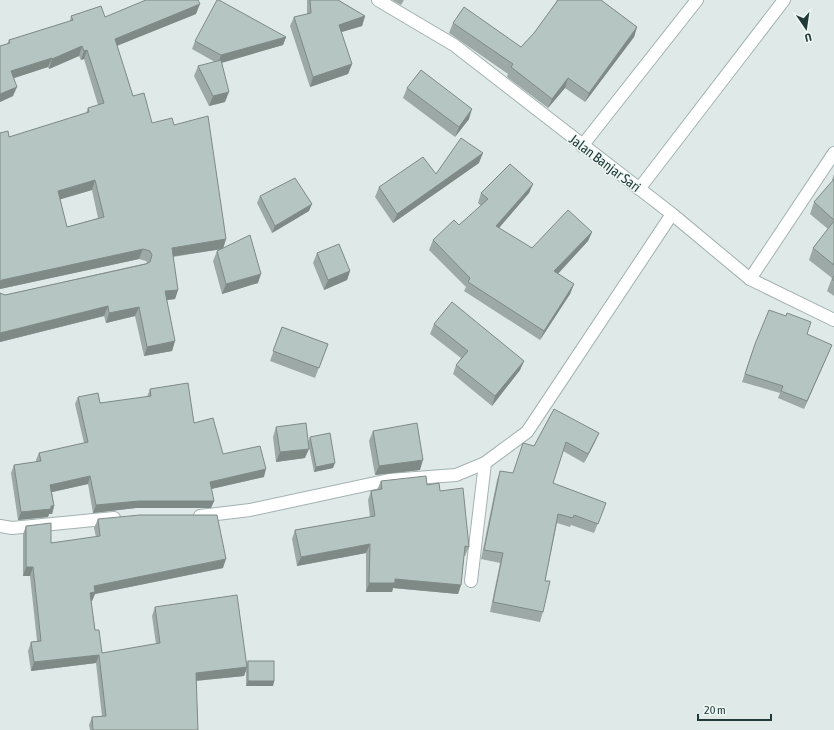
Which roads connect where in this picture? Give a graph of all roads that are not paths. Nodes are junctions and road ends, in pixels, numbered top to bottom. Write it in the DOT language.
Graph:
graph roads {
  1 [pos="378,0"];
  2 [pos="697,0"];
  3 [pos="784,0"];
  4 [pos="582,146"];
  5 [pos="834,153"];
  6 [pos="639,189"];
  7 [pos="672,214"];
  8 [pos="750,279"];
  9 [pos="834,320"];
  10 [pos="485,463"];
  11 [pos="190,516"];
  12 [pos="128,517"];
  13 [pos="0,526"];
  14 [pos="471,581"];
  1 -- 4 [label="street, Jalan Banjar Sari"];
  2 -- 4 [label="street"];
  3 -- 6 [label="street"];
  4 -- 6 [label="street, Jalan Banjar Sari"];
  5 -- 8 [label="street"];
  6 -- 7 [label="street, Jalan Banjar Sari"];
  7 -- 8 [label="street, Jalan Banjar Sari"];
  7 -- 10 [label="street"];
  8 -- 9 [label="street, Jalan Banjar Sari"];
  10 -- 11 [label="street"];
  10 -- 14 [label="street"];
  12 -- 13 [label="street"];
}
